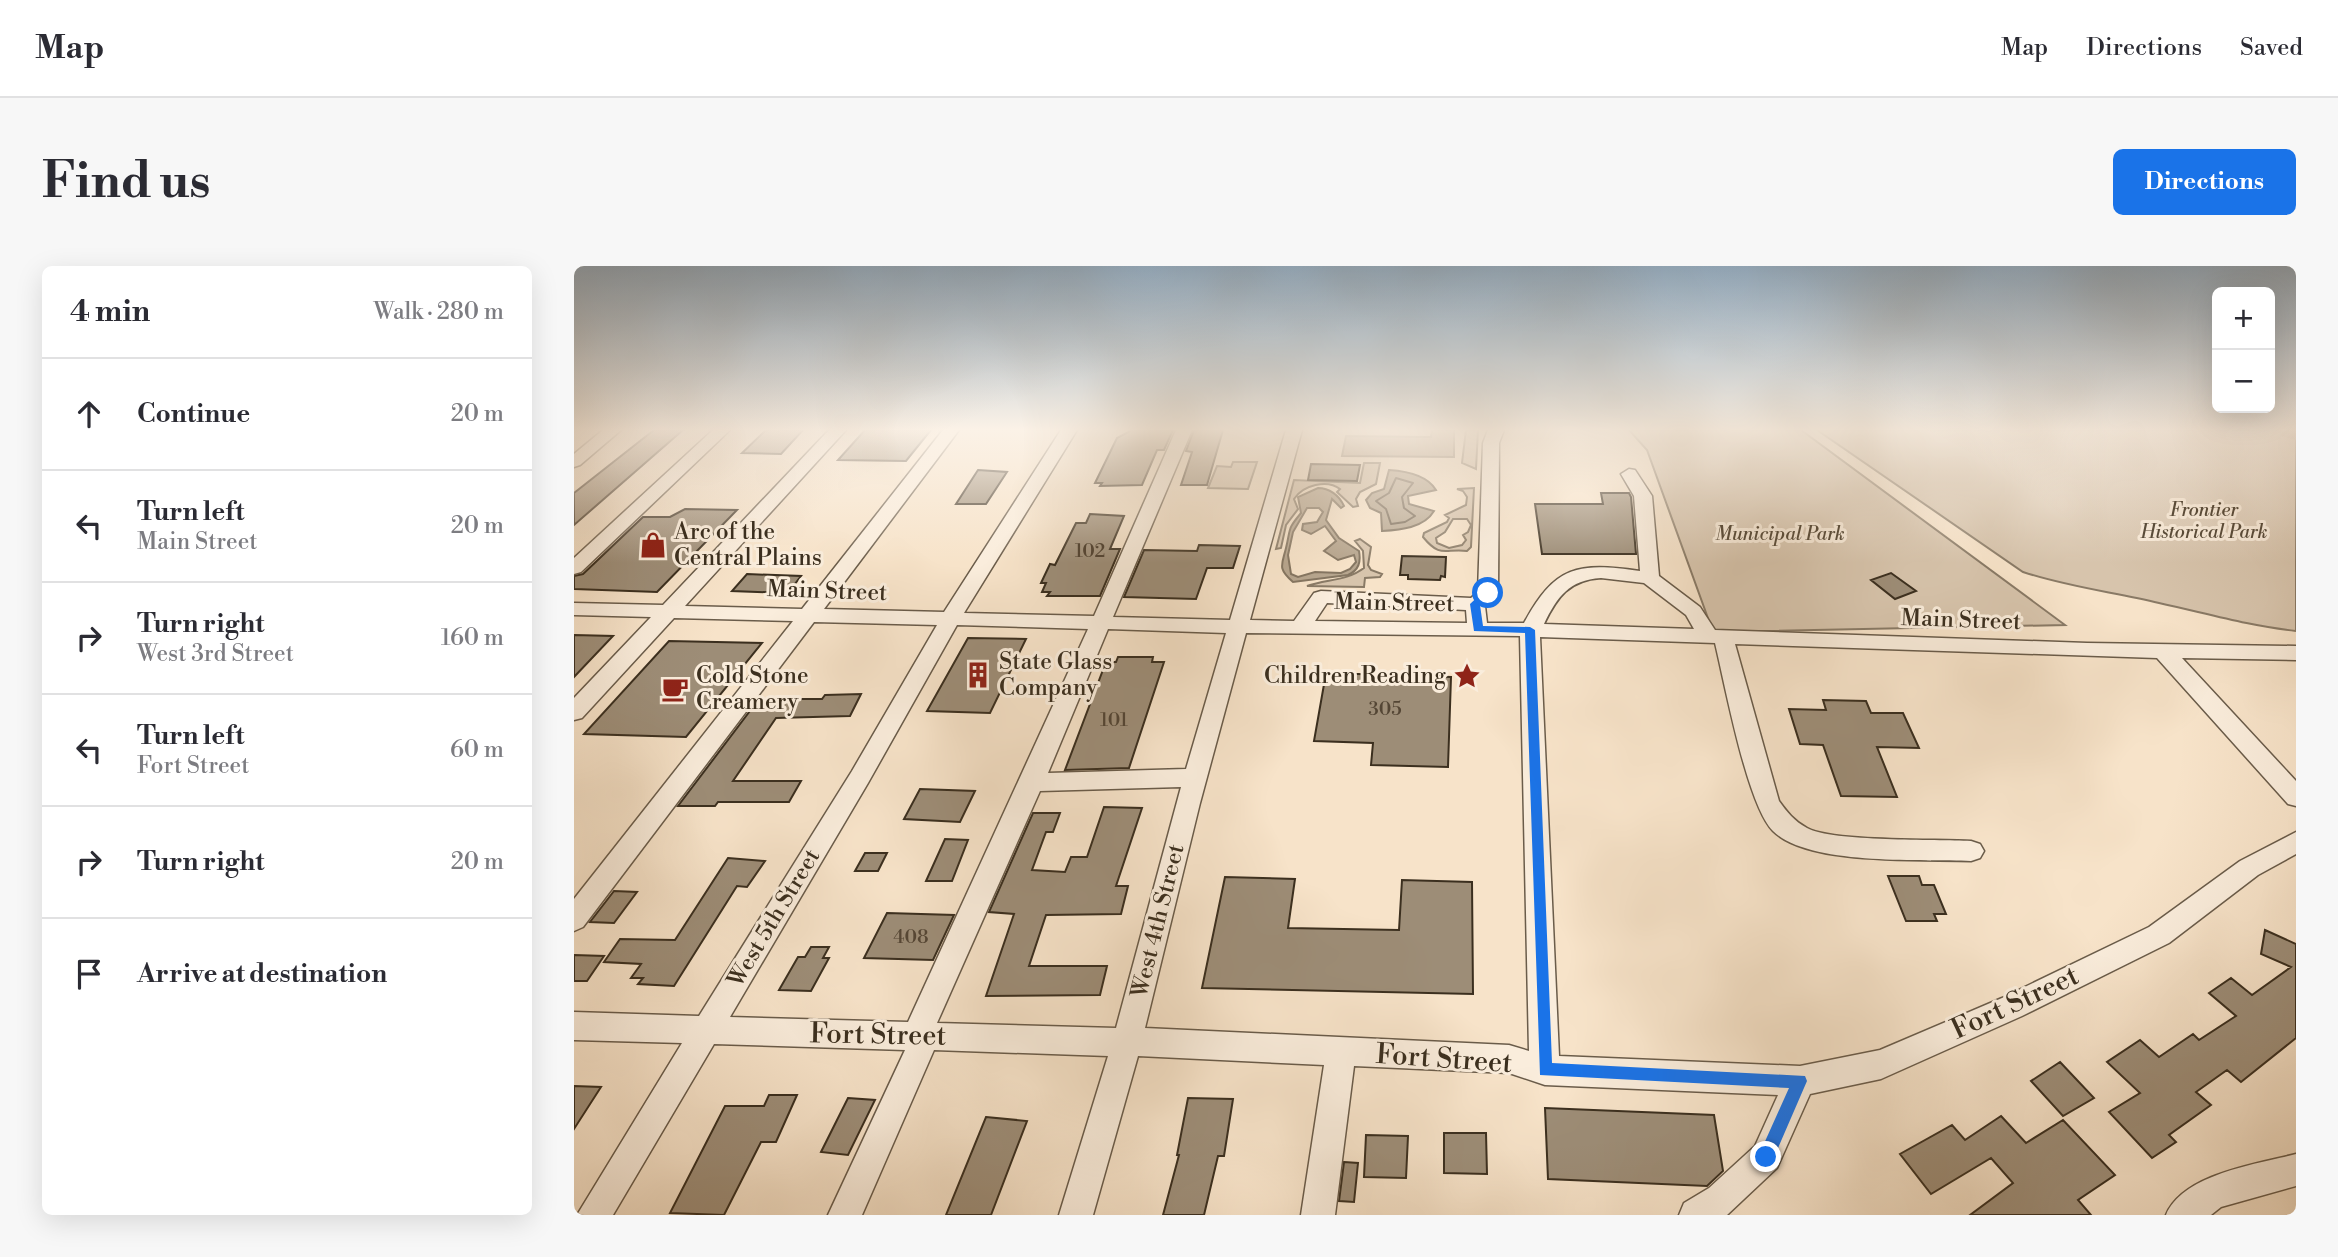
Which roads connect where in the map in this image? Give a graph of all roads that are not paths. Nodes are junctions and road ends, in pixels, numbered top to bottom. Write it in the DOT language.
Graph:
graph roads {
  1 [pos="675,474"];
  2 [pos="796,474"];
  3 [pos="917,474"];
  4 [pos="1041,474"];
  5 [pos="1164,474"];
  6 [pos="1282,474"];
  7 [pos="1490,474"];
  8 [pos="1629,474"];
  9 [pos="574,568"];
  10 [pos="1650,578"];
  11 [pos="1475,604"];
  12 [pos="574,609"];
  13 [pos="668,611"];
  14 [pos="808,615"];
  15 [pos="951,619"];
  16 [pos="1099,622"];
  17 [pos="1240,626"];
  18 [pos="1301,626"];
  19 [pos="1478,629"];
  20 [pos="1530,630"];
  21 [pos="1715,635"];
  22 [pos="2163,651"];
  23 [pos="2296,653"];
  24 [pos="574,712"];
  25 [pos="1195,778"];
  26 [pos="1032,782"];
  27 [pos="2296,797"];
  28 [pos="2296,842"];
  29 [pos="1971,851"];
  30 [pos="574,919"];
  31 [pos="574,1026"];
  32 [pos="704,1031"];
  33 [pos="922,1035"];
  34 [pos="1127,1042"];
  35 [pos="1341,1053"];
  36 [pos="1545,1070"];
  37 [pos="1800,1081"];
  38 [pos="2296,1170"];
  39 [pos="594,1215"];
  40 [pos="845,1215"];
  41 [pos="1076,1215"];
  42 [pos="1318,1215"];
  43 [pos="1696,1215"];
  44 [pos="2183,1215"];
  1 -- 9 [label="street"];
  2 -- 13 [label="street"];
  3 -- 14 [label="street"];
  4 -- 15 [label="street"];
  5 -- 16 [label="street"];
  6 -- 17 [label="street, West 4th Street"];
  7 -- 11 [label="street"];
  8 -- 10 [label="street"];
  10 -- 20 [label="street"];
  10 -- 21 [label="street"];
  11 -- 18 [label="street"];
  11 -- 19 [label="street"];
  12 -- 13 [label="street, Main Street"];
  13 -- 14 [label="street, Main Street"];
  13 -- 24 [label="street"];
  14 -- 15 [label="street, Main Street"];
  14 -- 30 [label="street"];
  15 -- 16 [label="street, Main Street"];
  15 -- 32 [label="street, West 5th Street"];
  16 -- 17 [label="street, Main Street"];
  16 -- 26 [label="street"];
  17 -- 18 [label="street, Main Street"];
  17 -- 25 [label="street, West 4th Street"];
  18 -- 19 [label="street, Main Street"];
  19 -- 20 [label="street, Main Street"];
  20 -- 21 [label="street, Main Street"];
  20 -- 36 [label="street"];
  21 -- 22 [label="street, Main Street"];
  21 -- 29 [label="street"];
  22 -- 23 [label="street, Main Street"];
  22 -- 27 [label="street"];
  25 -- 26 [label="street"];
  25 -- 34 [label="street, West 4th Street"];
  26 -- 33 [label="street"];
  28 -- 37 [label="street, Fort Street"];
  31 -- 32 [label="street, Fort Street"];
  32 -- 33 [label="street, Fort Street"];
  32 -- 39 [label="street, West 5th Street"];
  33 -- 34 [label="street, Fort Street"];
  33 -- 40 [label="street"];
  34 -- 35 [label="street, Fort Street"];
  34 -- 41 [label="street, West 4th Street"];
  35 -- 36 [label="street, Fort Street"];
  35 -- 42 [label="street"];
  36 -- 37 [label="street, Fort Street"];
  37 -- 43 [label="street"];
  38 -- 44 [label="street"];
}
